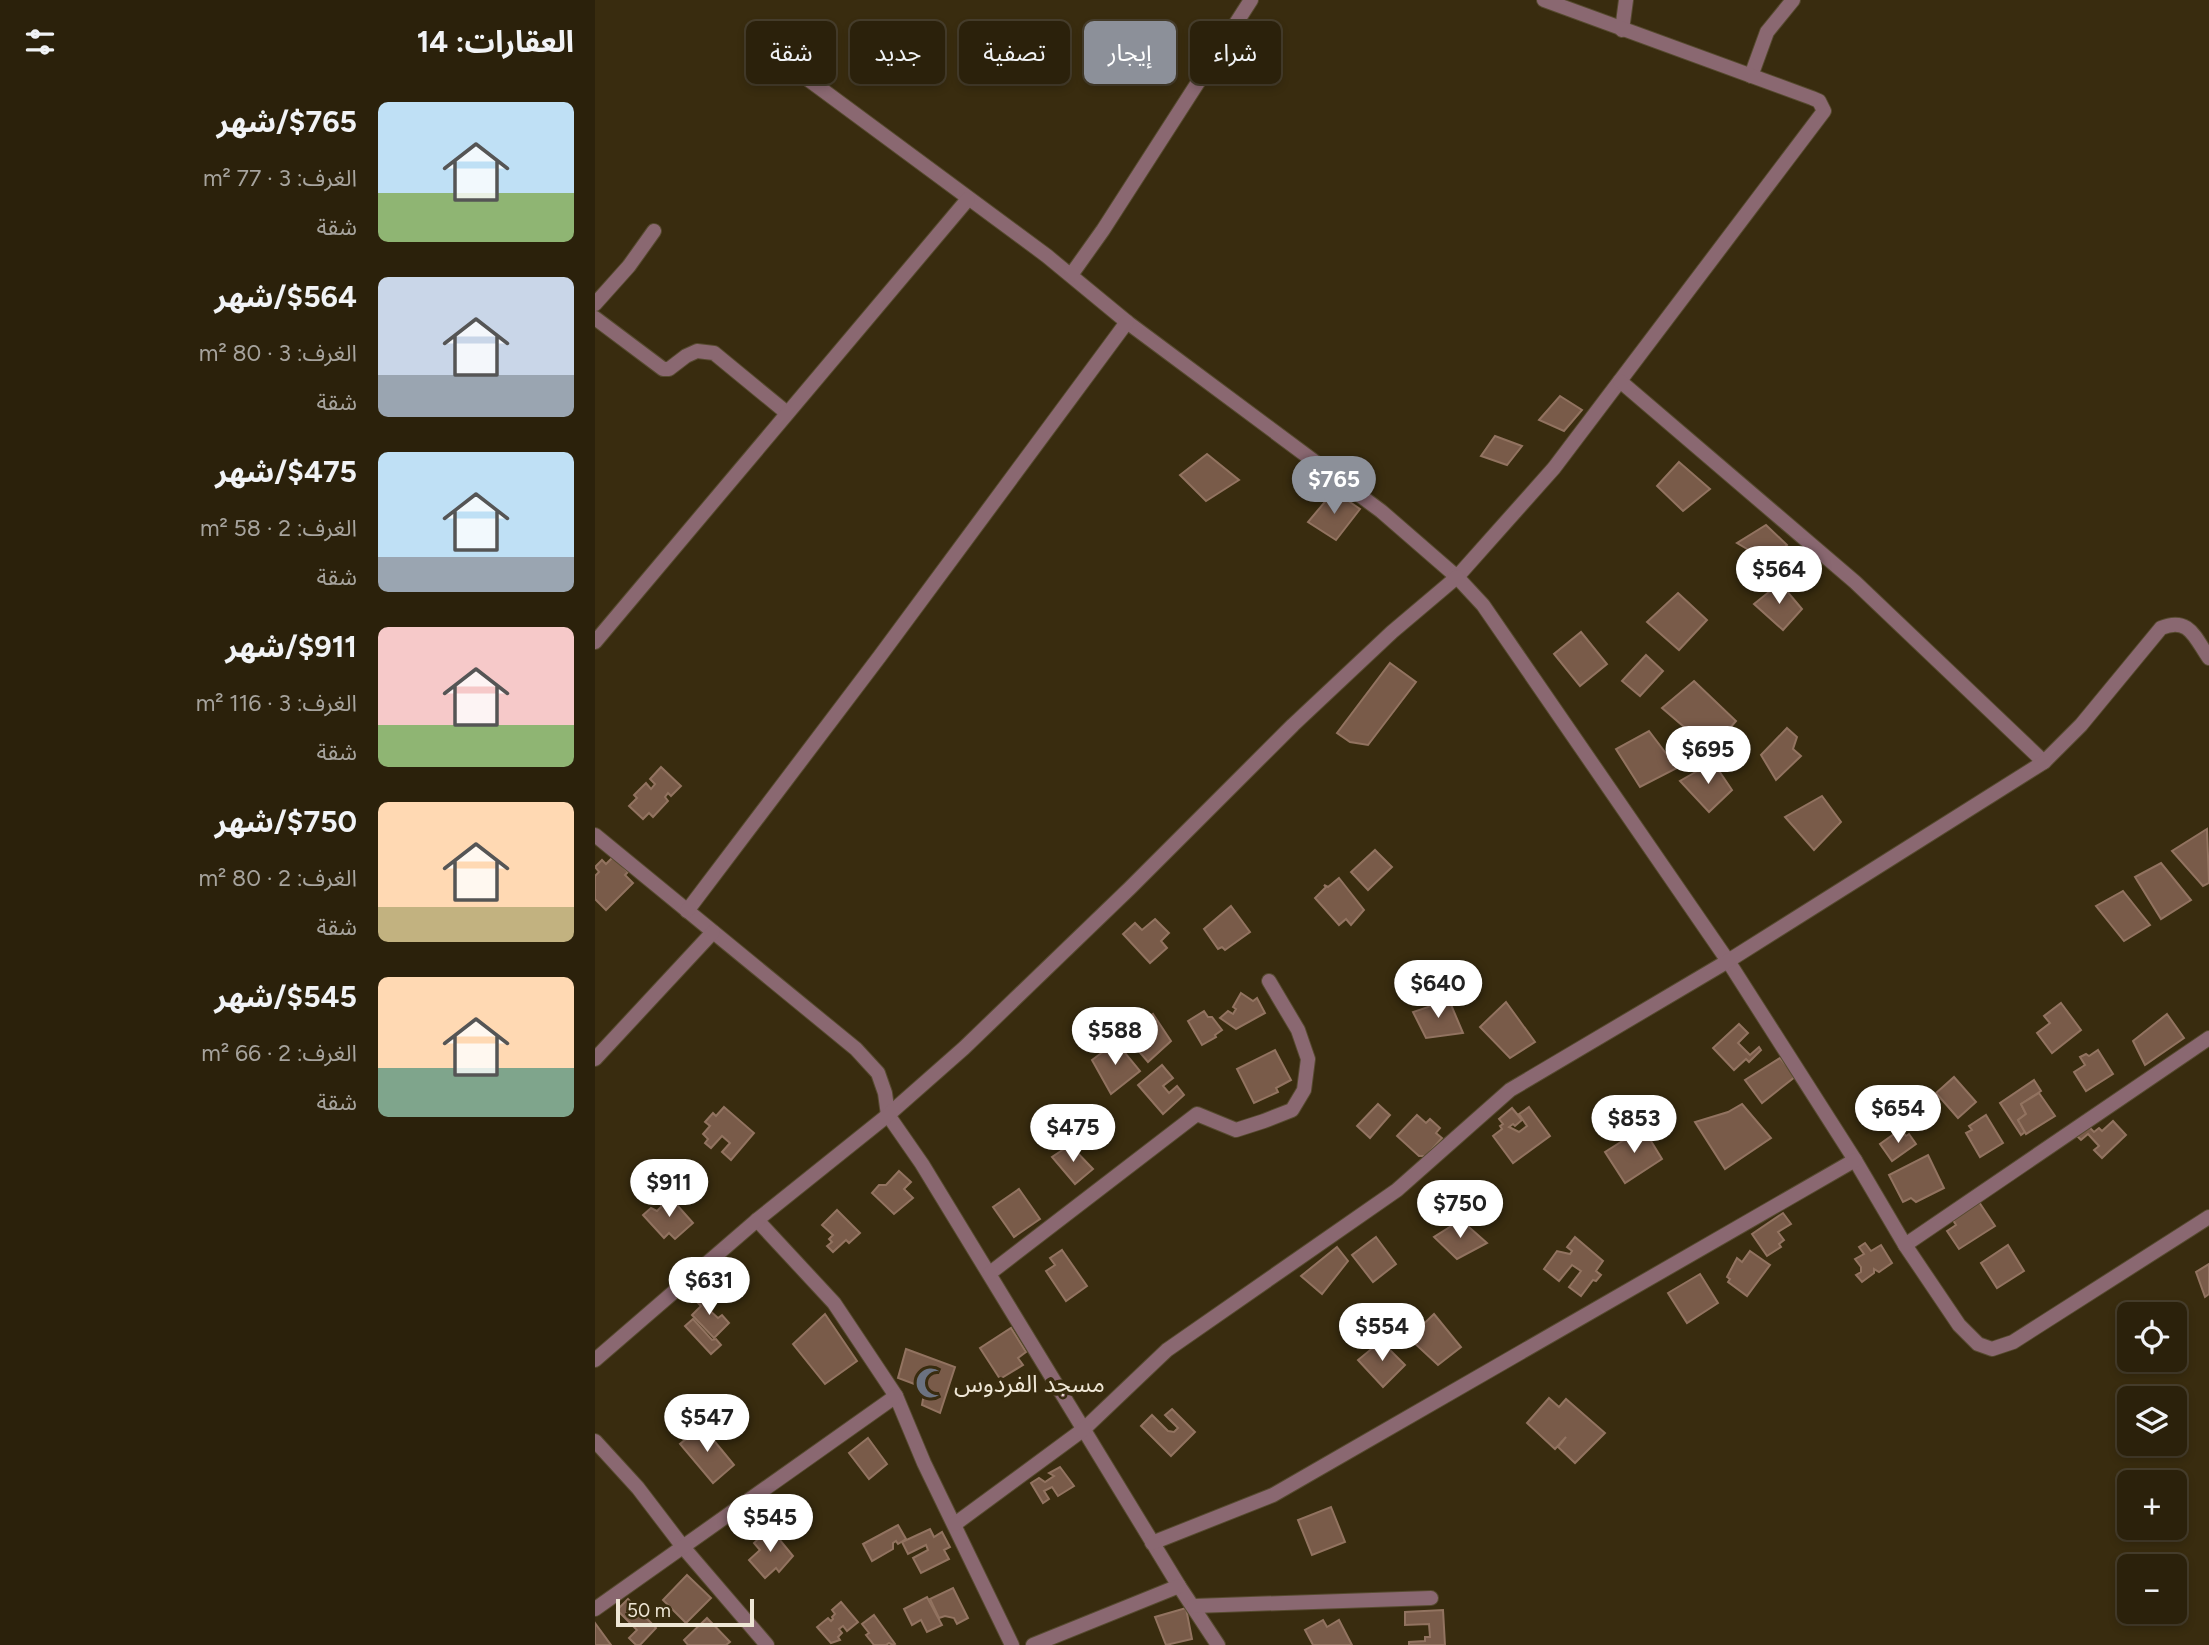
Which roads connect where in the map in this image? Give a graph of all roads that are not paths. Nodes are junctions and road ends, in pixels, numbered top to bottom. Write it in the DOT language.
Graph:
graph roads {
  1 [pos="1251,0"];
  2 [pos="1544,0"];
  3 [pos="1626,0"];
  4 [pos="1793,0"];
  5 [pos="1622,30"];
  6 [pos="1751,76"];
  7 [pos="815,84"];
  8 [pos="968,199"];
  9 [pos="654,231"];
  10 [pos="1071,275"];
  11 [pos="595,304"];
  12 [pos="595,318"];
  13 [pos="1127,322"];
  14 [pos="1620,381"];
  15 [pos="787,413"];
  16 [pos="1457,577"];
  17 [pos="595,642"];
  18 [pos="2209,659"];
  19 [pos="2044,762"];
  20 [pos="595,835"];
  21 [pos="687,911"];
  22 [pos="713,932"];
  23 [pos="1728,961"];
  24 [pos="1269,981"];
  25 [pos="2209,1038"];
  26 [pos="595,1059"];
  27 [pos="888,1115"];
  28 [pos="1855,1160"];
  29 [pos="2209,1217"];
  30 [pos="757,1220"];
  31 [pos="1905,1245"];
  32 [pos="990,1273"];
  33 [pos="595,1360"];
  34 [pos="896,1396"];
  35 [pos="1084,1429"];
  36 [pos="595,1441"];
  37 [pos="955,1524"];
  38 [pos="1152,1543"];
  39 [pos="683,1547"];
  40 [pos="1179,1586"];
  41 [pos="1431,1598"];
  42 [pos="1194,1606"];
  43 [pos="595,1609"];
  44 [pos="767,1645"];
  45 [pos="1012,1645"];
  46 [pos="1033,1645"];
  47 [pos="1218,1645"];
  1 -- 10 [label="street"];
  2 -- 5 [label="street"];
  3 -- 5 [label="street"];
  4 -- 6 [label="street"];
  5 -- 6 [label="street"];
  6 -- 14 [label="street"];
  7 -- 8 [label="street"];
  8 -- 10 [label="street"];
  8 -- 15 [label="street"];
  9 -- 11 [label="street"];
  10 -- 13 [label="street"];
  12 -- 15 [label="street"];
  13 -- 16 [label="street"];
  13 -- 21 [label="street"];
  14 -- 16 [label="street"];
  14 -- 19 [label="street"];
  15 -- 17 [label="street"];
  16 -- 23 [label="street"];
  16 -- 27 [label="street"];
  18 -- 19 [label="street"];
  19 -- 23 [label="street"];
  20 -- 21 [label="street"];
  21 -- 22 [label="street"];
  22 -- 26 [label="street"];
  22 -- 27 [label="street"];
  23 -- 28 [label="street"];
  23 -- 35 [label="street"];
  24 -- 32 [label="street"];
  25 -- 31 [label="street"];
  27 -- 30 [label="street"];
  27 -- 32 [label="street"];
  28 -- 31 [label="street"];
  28 -- 38 [label="street"];
  29 -- 31 [label="street"];
  30 -- 33 [label="street"];
  30 -- 34 [label="street"];
  32 -- 35 [label="street"];
  34 -- 37 [label="street"];
  34 -- 39 [label="street"];
  35 -- 37 [label="street"];
  35 -- 38 [label="street"];
  36 -- 39 [label="street"];
  37 -- 45 [label="street"];
  38 -- 40 [label="street"];
  39 -- 43 [label="street"];
  39 -- 44 [label="street"];
  40 -- 42 [label="street"];
  40 -- 46 [label="street"];
  41 -- 42 [label="street"];
  42 -- 47 [label="street"];
}
